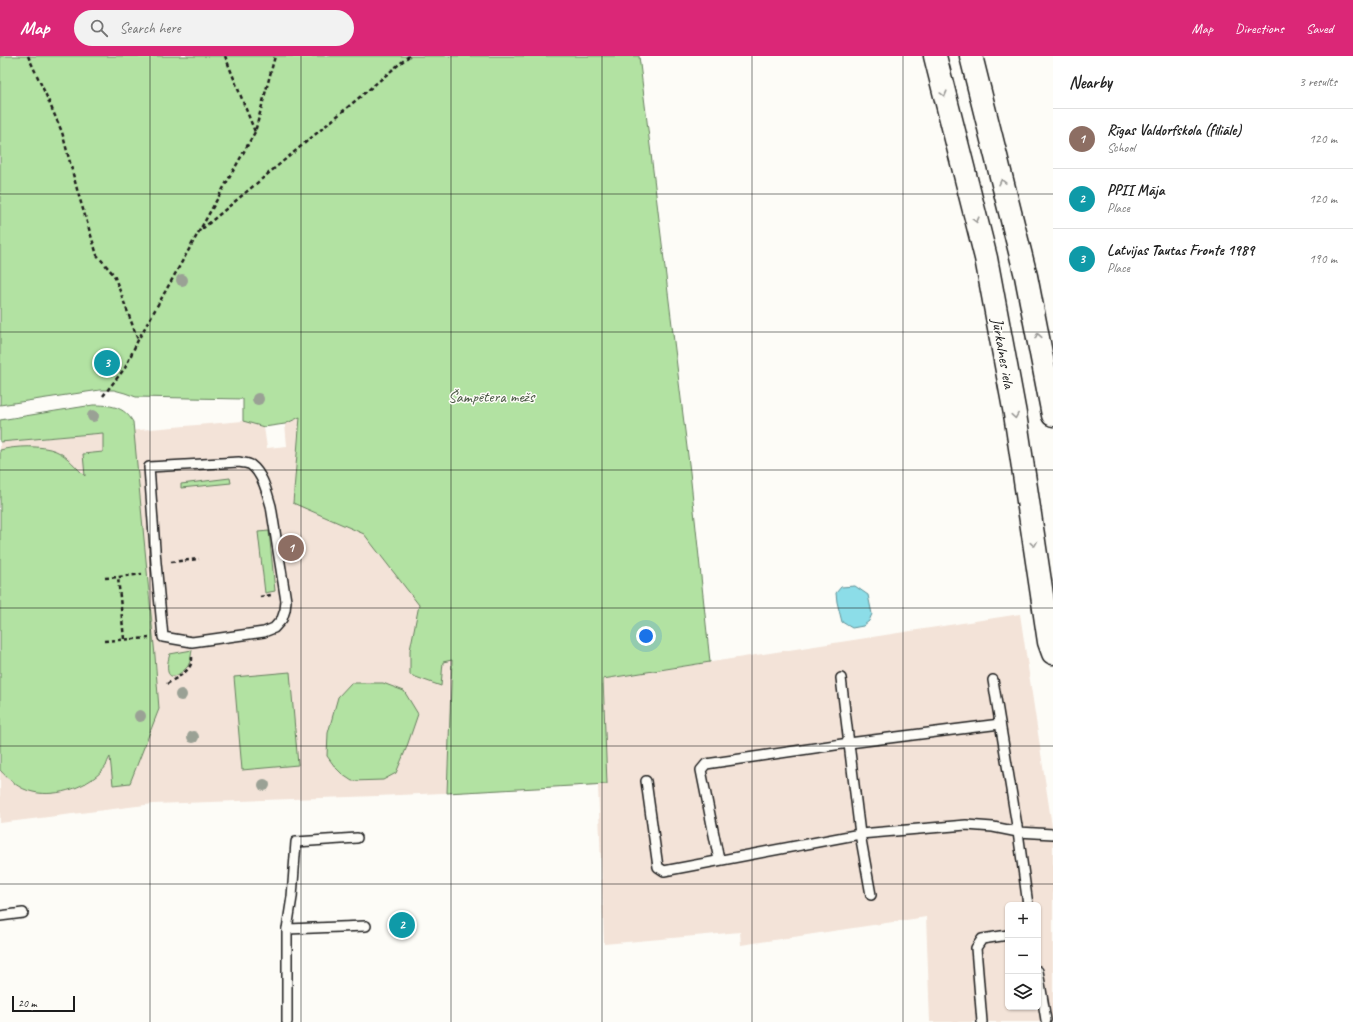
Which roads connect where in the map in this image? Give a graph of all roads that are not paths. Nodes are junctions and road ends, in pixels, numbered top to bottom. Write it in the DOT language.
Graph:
graph roads {
  1 [pos="935,56"];
  2 [pos="971,56"];
  3 [pos="1053,415"];
  4 [pos="192,642"];
  5 [pos="1053,653"];
  6 [pos="841,678"];
  7 [pos="993,680"];
  8 [pos="1000,724"];
  9 [pos="849,743"];
  10 [pos="646,781"];
  11 [pos="1018,832"];
  12 [pos="860,834"];
  13 [pos="1053,834"];
  14 [pos="357,838"];
  15 [pos="719,860"];
  16 [pos="871,895"];
  17 [pos="1028,902"];
  18 [pos="23,913"];
  19 [pos="0,916"];
  20 [pos="366,926"];
  21 [pos="287,929"];
  22 [pos="1005,935"];
  23 [pos="1038,974"];
  24 [pos="1046,1020"];
  25 [pos="287,1022"];
  26 [pos="982,1022"];
  1 -- 5 [label="street, Jūrkalnes iela, one-way"];
  3 -- 2 [label="street, one-way"];
  4 -- 4 [label="lane"];
  6 -- 9 [label="lane"];
  7 -- 8 [label="lane"];
  8 -- 9 [label="lane"];
  8 -- 11 [label="lane"];
  9 -- 12 [label="lane"];
  9 -- 15 [label="lane"];
  10 -- 15 [label="lane"];
  11 -- 12 [label="lane"];
  11 -- 13 [label="lane"];
  11 -- 17 [label="lane"];
  12 -- 15 [label="lane"];
  12 -- 16 [label="lane"];
  14 -- 21 [label="lane"];
  18 -- 19 [label="lane"];
  20 -- 21 [label="lane"];
  21 -- 25 [label="lane"];
  22 -- 26 [label="lane"];
  23 -- 24 [label="lane"];
}
